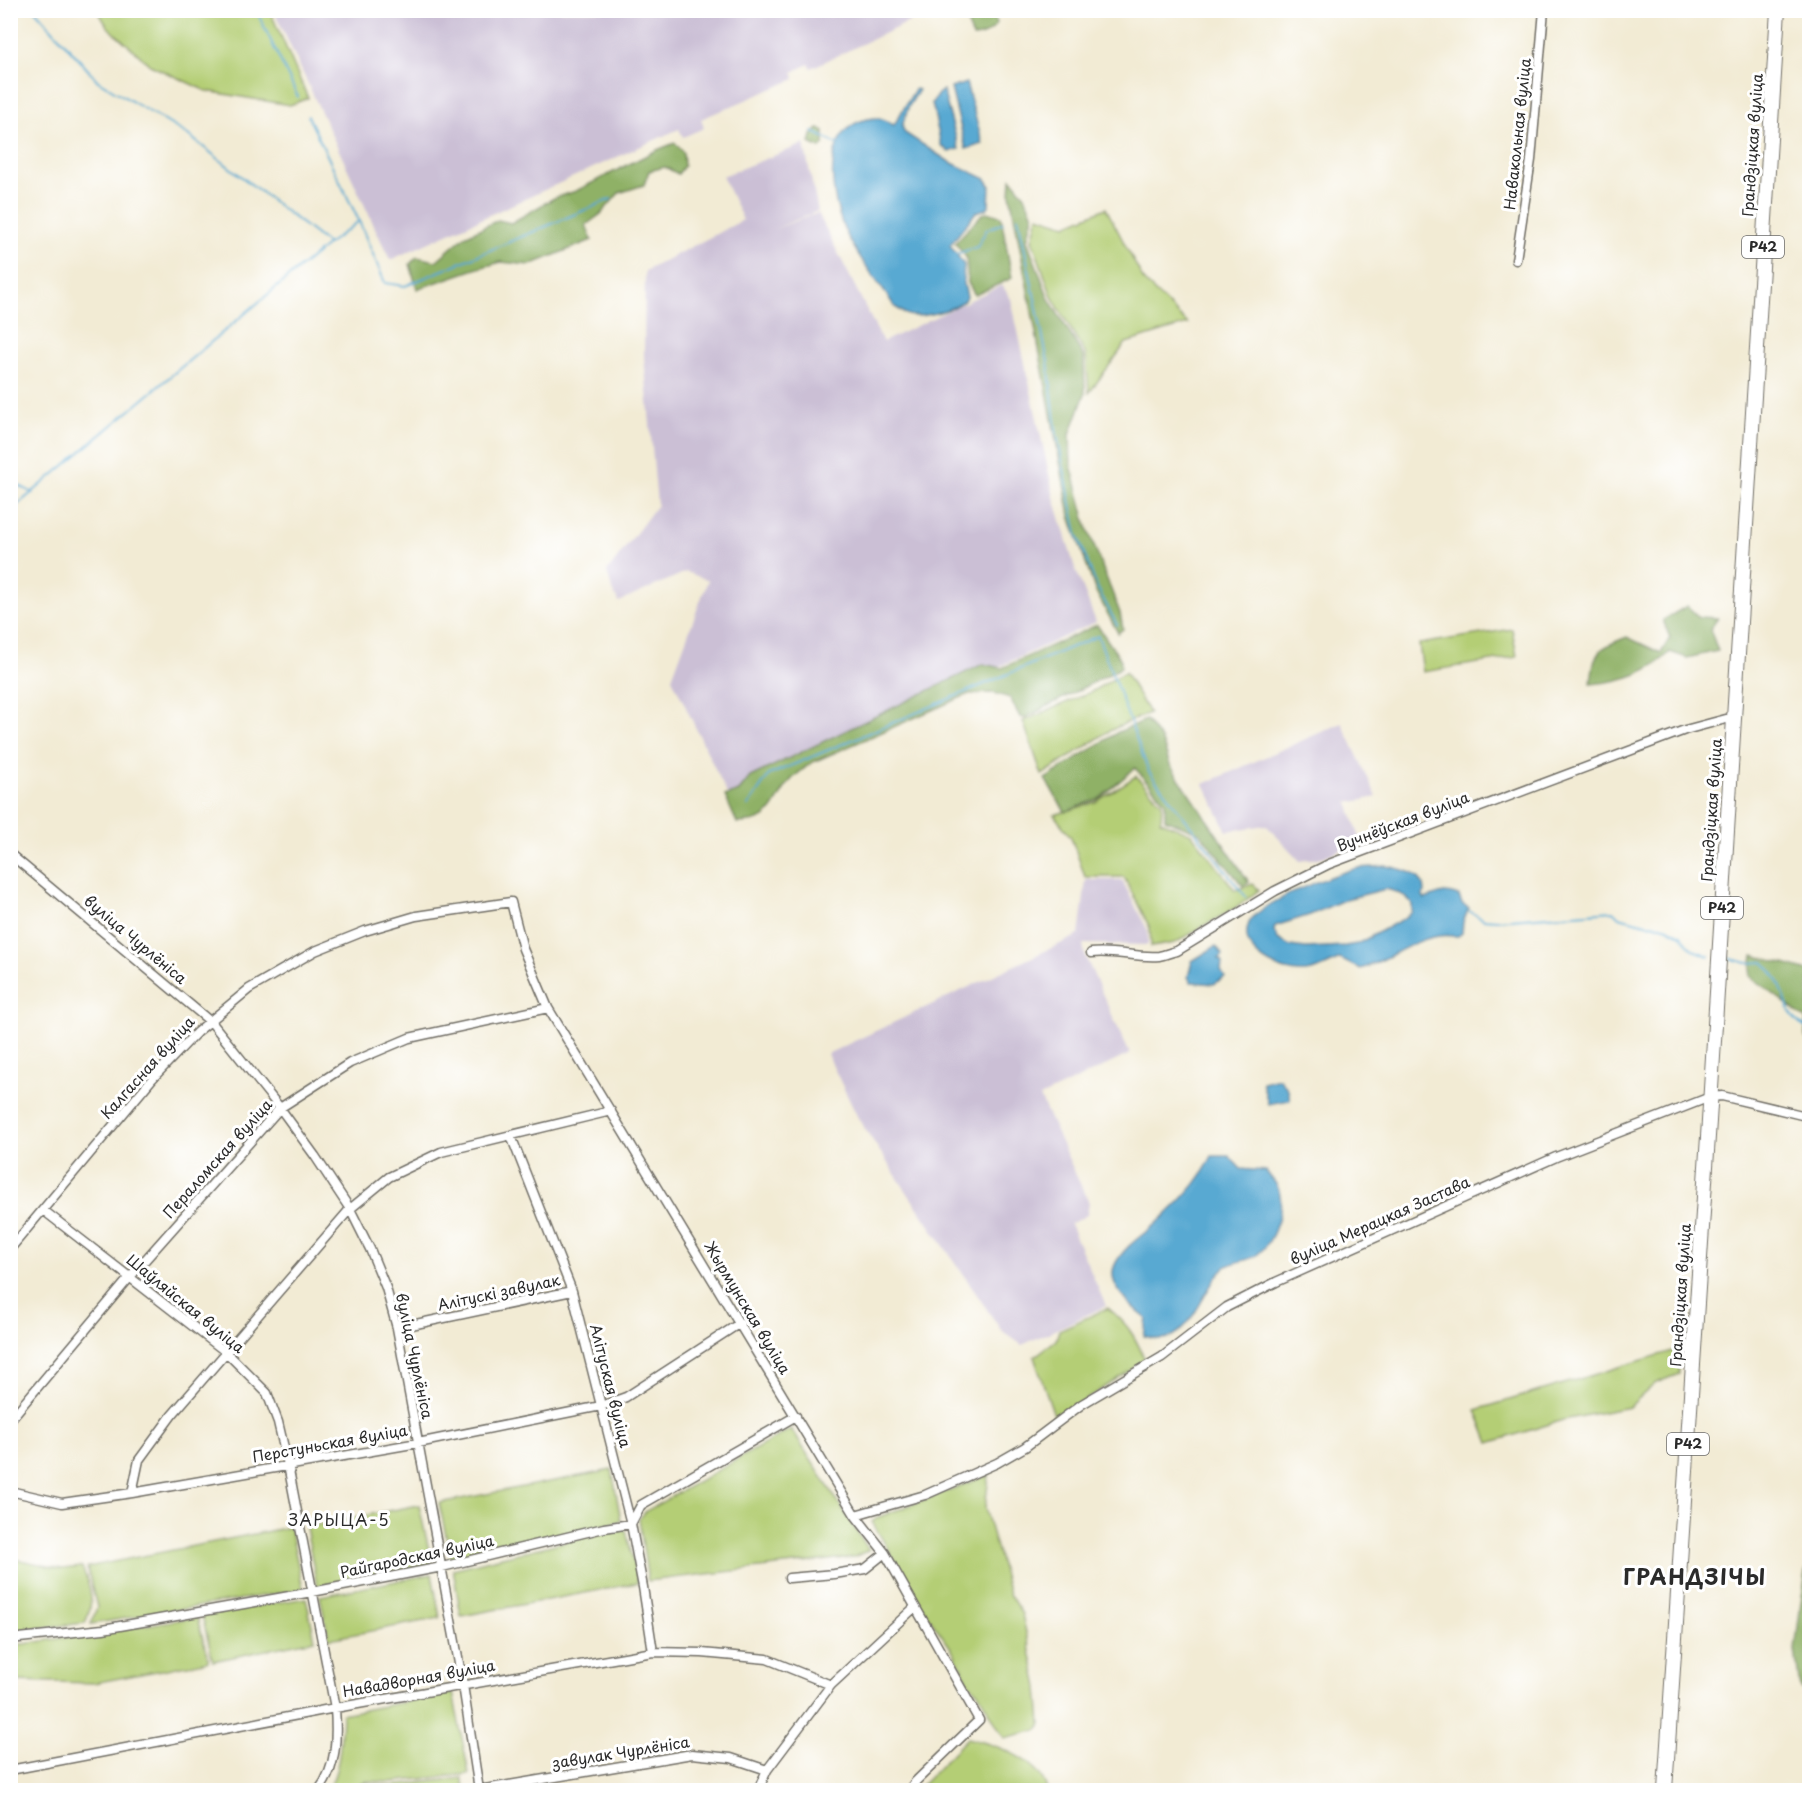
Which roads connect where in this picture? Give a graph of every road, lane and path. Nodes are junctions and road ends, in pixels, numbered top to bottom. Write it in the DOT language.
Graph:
graph roads {
  1 [pos="1544,10"];
  2 [pos="1778,10"];
  3 [pos="1516,260"];
  4 [pos="1734,720"];
  5 [pos="10,854"];
  6 [pos="511,902"];
  7 [pos="1091,953"];
  8 [pos="548,1008"];
  9 [pos="210,1021"];
  10 [pos="1710,1097"];
  11 [pos="280,1108"];
  12 [pos="611,1111"];
  13 [pos="1809,1117"];
  14 [pos="511,1136"];
  15 [pos="350,1209"];
  16 [pos="44,1210"];
  17 [pos="10,1249"];
  18 [pos="130,1277"];
  19 [pos="572,1291"];
  20 [pos="740,1323"];
  21 [pos="397,1328"];
  22 [pos="226,1352"];
  23 [pos="601,1406"];
  24 [pos="796,1416"];
  25 [pos="10,1420"];
  26 [pos="418,1443"];
  27 [pos="288,1465"];
  28 [pos="10,1491"];
  29 [pos="132,1492"];
  30 [pos="855,1515"];
  31 [pos="631,1524"];
  32 [pos="885,1553"];
  33 [pos="442,1567"];
  34 [pos="789,1578"];
  35 [pos="312,1592"];
  36 [pos="915,1607"];
  37 [pos="10,1639"];
  38 [pos="653,1652"];
  39 [pos="463,1685"];
  40 [pos="831,1685"];
  41 [pos="335,1708"];
  42 [pos="10,1770"];
  43 [pos="767,1770"];
  44 [pos="319,1791"];
  45 [pos="479,1791"];
  46 [pos="758,1791"];
  47 [pos="909,1791"];
  48 [pos="1665,1791"];
  1 -- 3 [label="street, Навакольная вуліца"];
  2 -- 4 [label="main road, Грандзіцкая вуліца / Р42"];
  4 -- 7 [label="street, Вучнёўская вуліца"];
  4 -- 10 [label="main road, Грандзіцкая вуліца / Р42"];
  5 -- 9 [label="street, вуліца Чурлёніса"];
  6 -- 8 [label="street, Жырмунская вуліца"];
  6 -- 9 [label="street, Калгасная вуліца"];
  8 -- 11 [label="street, Пераломская вуліца"];
  8 -- 12 [label="street, Жырмунская вуліца"];
  9 -- 11 [label="street, вуліца Чурлёніса"];
  9 -- 16 [label="street, Калгасная вуліца"];
  10 -- 13 [label="street, вуліца Мерацкая Застава"];
  10 -- 30 [label="street, вуліца Мерацкая Застава"];
  10 -- 48 [label="main road, Грандзіцкая вуліца / Р42"];
  11 -- 15 [label="street, вуліца Чурлёніса"];
  11 -- 18 [label="street, Пераломская вуліца"];
  12 -- 14 [label="street"];
  12 -- 20 [label="street, Жырмунская вуліца"];
  14 -- 15 [label="street"];
  14 -- 19 [label="street, Алітуская вуліца"];
  15 -- 21 [label="street, вуліца Чурлёніса"];
  15 -- 22 [label="street"];
  16 -- 17 [label="street, Калгасная вуліца"];
  16 -- 18 [label="street, Шаўляйская вуліца"];
  18 -- 22 [label="street, Шаўляйская вуліца"];
  18 -- 25 [label="street, Пераломская вуліца"];
  19 -- 21 [label="street, Алітускі завулак"];
  19 -- 23 [label="street, Алітуская вуліца"];
  20 -- 23 [label="street, Перстуньская вуліца"];
  20 -- 24 [label="street, Жырмунская вуліца"];
  21 -- 26 [label="street, вуліца Чурлёніса"];
  22 -- 27 [label="street, Шаўляйская вуліца"];
  22 -- 29 [label="street"];
  23 -- 26 [label="street, Перстуньская вуліца"];
  23 -- 31 [label="street, Алітуская вуліца"];
  24 -- 30 [label="street, Жырмунская вуліца"];
  24 -- 31 [label="street"];
  26 -- 27 [label="street, Перстуньская вуліца"];
  26 -- 33 [label="street, вуліца Чурлёніса"];
  27 -- 29 [label="street, Перстуньская вуліца"];
  27 -- 35 [label="street, Шаўляйская вуліца"];
  28 -- 29 [label="street, Перстуньская вуліца"];
  30 -- 32 [label="street, Жырмунская вуліца"];
  31 -- 33 [label="street, Райгародская вуліца"];
  31 -- 38 [label="street, Алітуская вуліца"];
  32 -- 34 [label="street"];
  32 -- 36 [label="street, Жырмунская вуліца"];
  33 -- 35 [label="street, Райгародская вуліца"];
  33 -- 39 [label="street, вуліца Чурлёніса"];
  35 -- 37 [label="street, Райгародская вуліца"];
  35 -- 41 [label="street, Шаўляйская вуліца"];
  36 -- 40 [label="street"];
  36 -- 47 [label="street, Жырмунская вуліца"];
  38 -- 39 [label="street, Навадворная вуліца"];
  38 -- 40 [label="street, Навадворная вуліца"];
  39 -- 41 [label="street, Навадворная вуліца"];
  39 -- 45 [label="street, вуліца Чурлёніса"];
  40 -- 43 [label="street"];
  41 -- 42 [label="street, Навадворная вуліца"];
  41 -- 44 [label="street, Шаўляйская вуліца"];
  43 -- 45 [label="street, завулак Чурлёніса"];
  43 -- 46 [label="street"];
}
